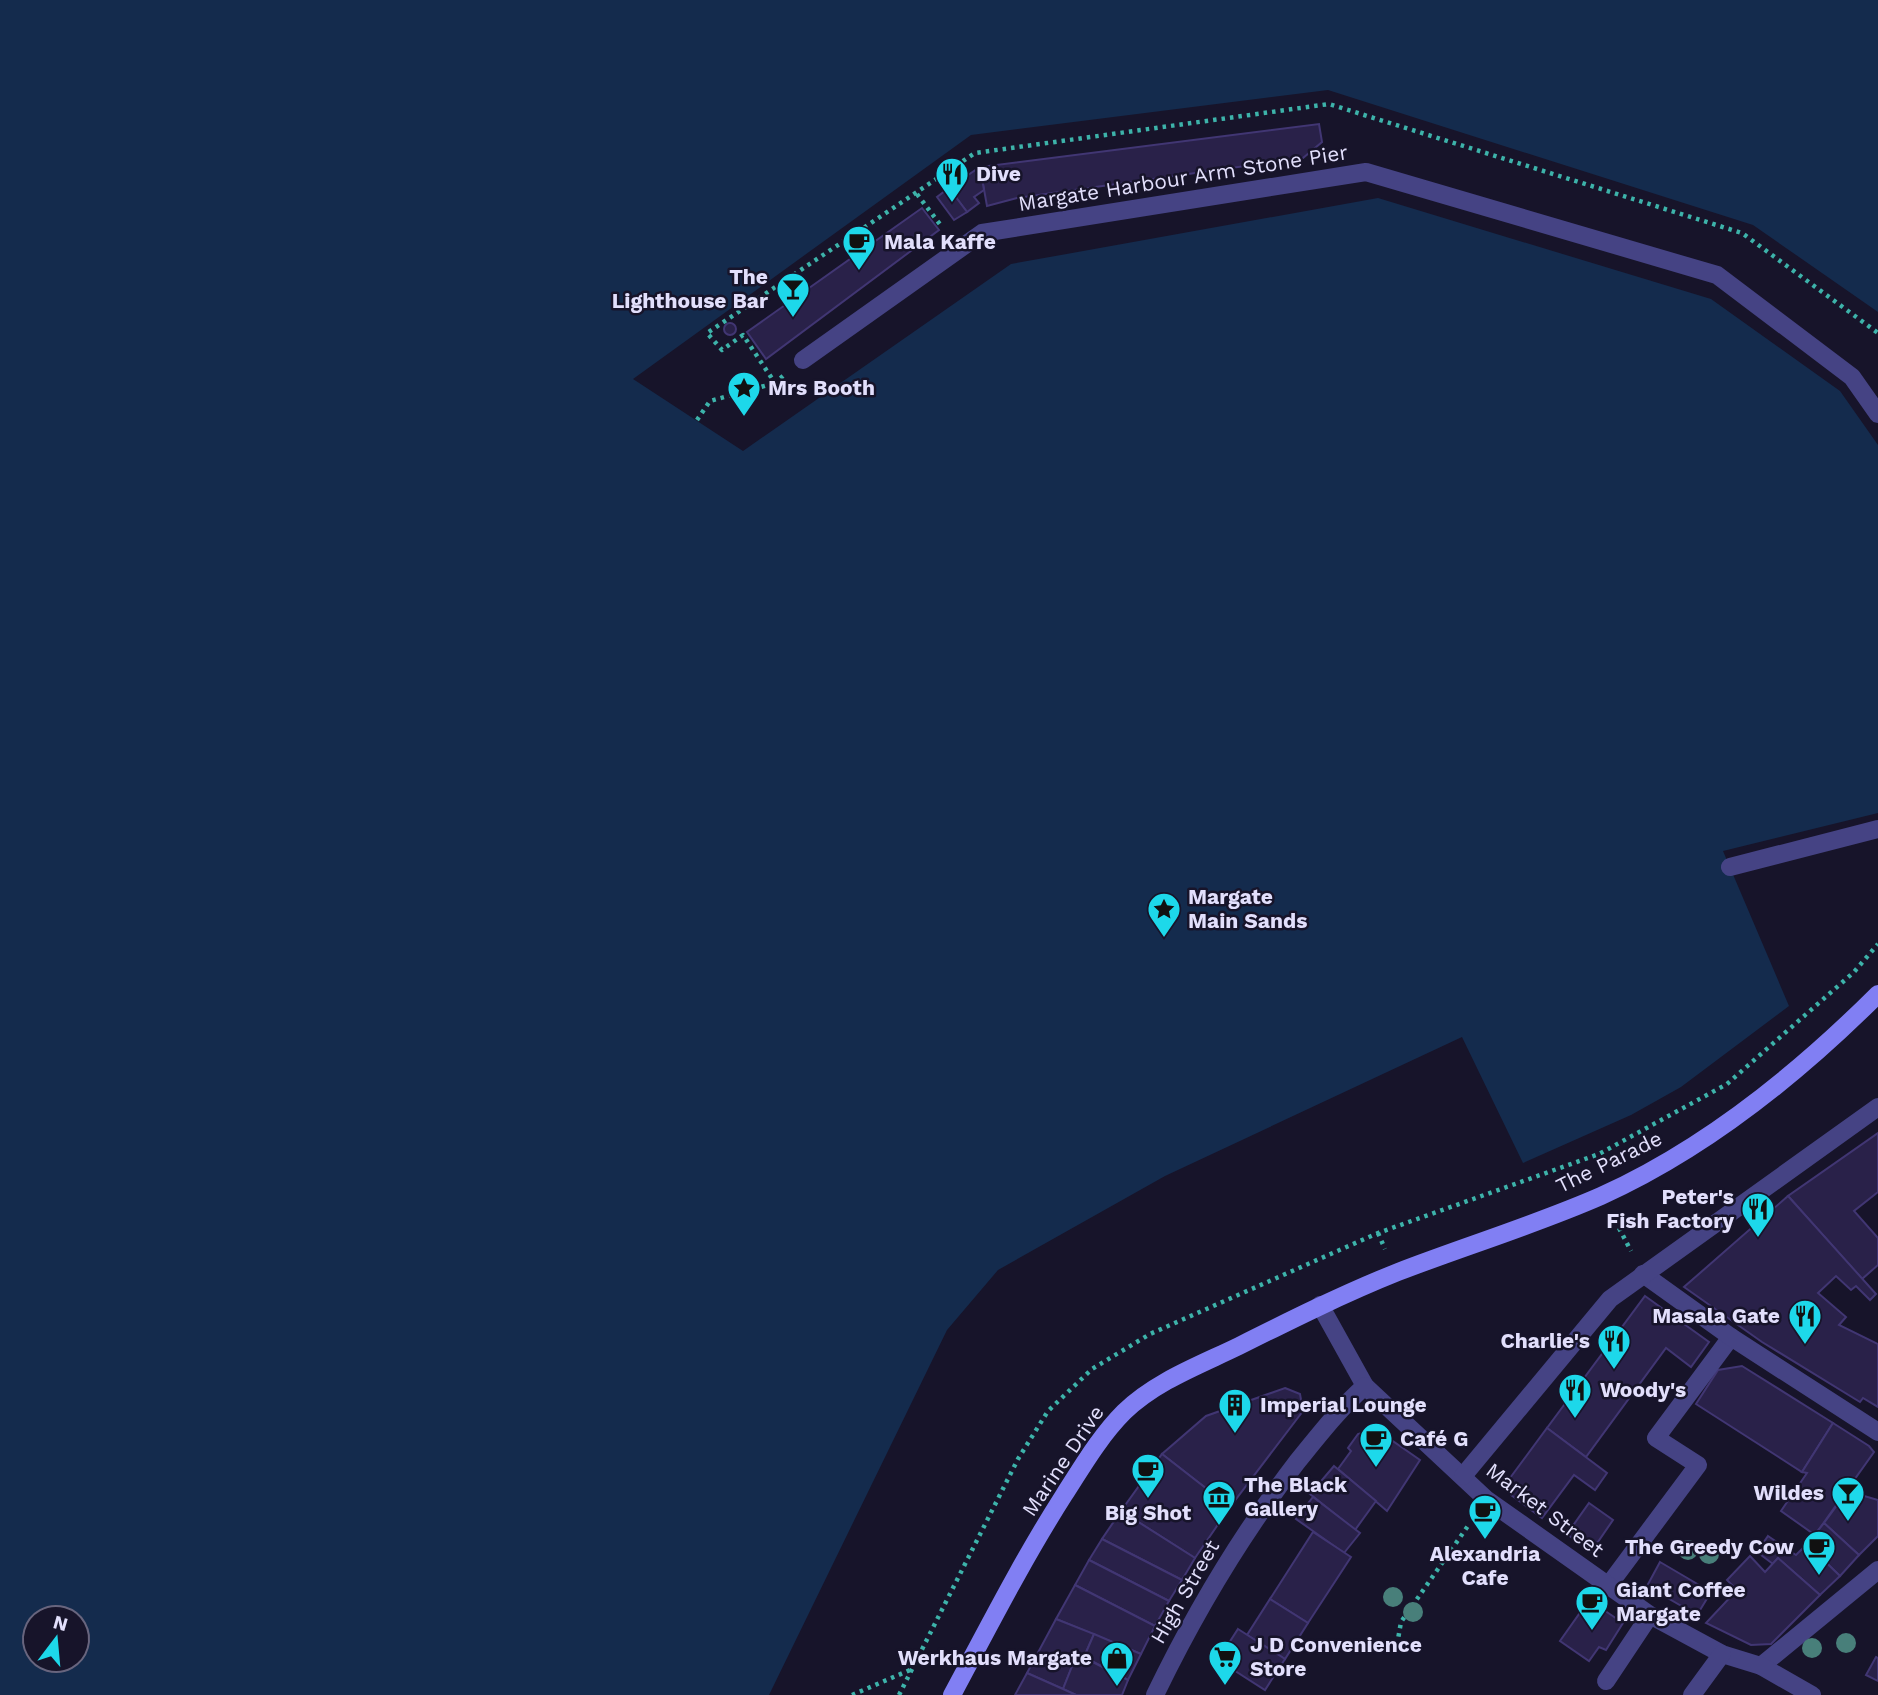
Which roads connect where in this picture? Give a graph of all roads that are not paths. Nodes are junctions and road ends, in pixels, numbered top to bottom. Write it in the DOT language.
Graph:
graph roads {
  1 [pos="803,360"];
  2 [pos="1878,414"];
  3 [pos="1878,829"];
  4 [pos="1730,867"];
  5 [pos="1878,995"];
  6 [pos="1878,1107"];
  7 [pos="1643,1274"];
  8 [pos="1320,1305"];
  9 [pos="1731,1337"];
  10 [pos="1365,1386"];
  11 [pos="1878,1432"];
  12 [pos="1463,1476"];
  13 [pos="1878,1570"];
  14 [pos="1608,1586"];
  15 [pos="1650,1615"];
  16 [pos="1722,1654"];
  17 [pos="1760,1665"];
  18 [pos="1606,1681"];
  19 [pos="952,1695"];
  20 [pos="1155,1695"];
  21 [pos="1692,1695"];
  22 [pos="1812,1695"];
  1 -- 2 [label="street, Margate Harbour Arm Stone Pier"];
  3 -- 4 [label="street"];
  5 -- 8 [label="main road, The Parade"];
  6 -- 7 [label="street"];
  7 -- 9 [label="street"];
  7 -- 12 [label="street"];
  8 -- 10 [label="street, Market Street"];
  8 -- 19 [label="main road, Marine Drive"];
  9 -- 11 [label="street"];
  9 -- 14 [label="street"];
  10 -- 12 [label="street, Market Street"];
  10 -- 20 [label="street, High Street"];
  12 -- 14 [label="street, Market Street"];
  13 -- 17 [label="street"];
  14 -- 15 [label="street, Market Street"];
  15 -- 16 [label="street, Market Street"];
  15 -- 18 [label="street"];
  16 -- 17 [label="street, Market Street"];
  16 -- 21 [label="street"];
  17 -- 22 [label="street, Market Street"];
}
